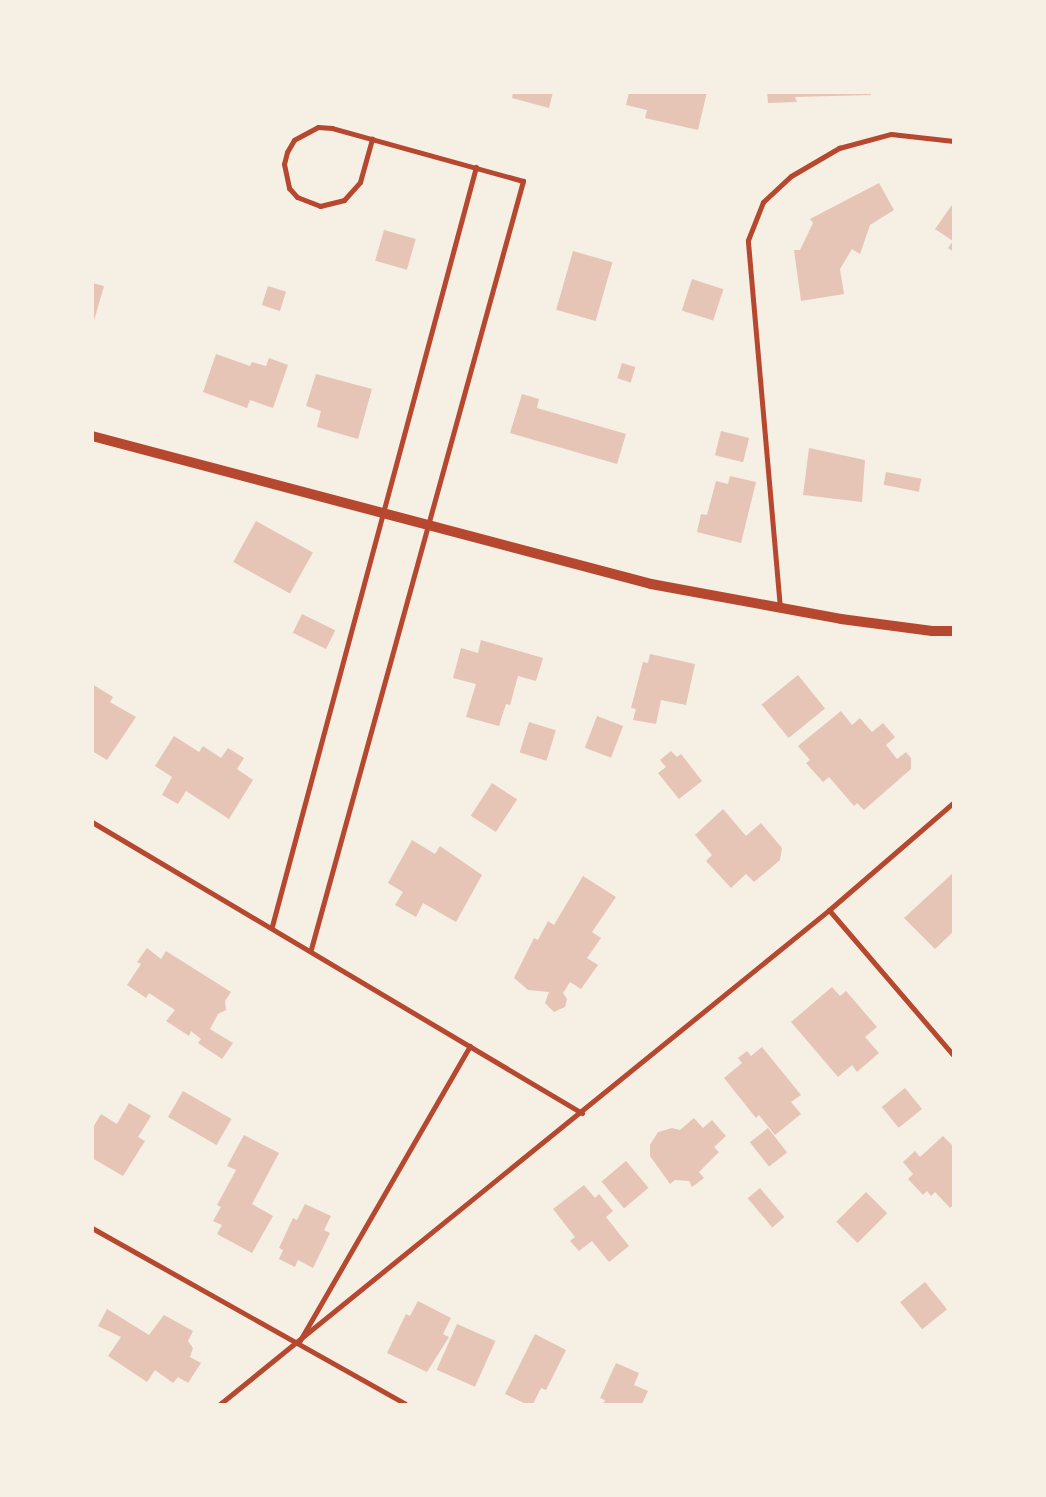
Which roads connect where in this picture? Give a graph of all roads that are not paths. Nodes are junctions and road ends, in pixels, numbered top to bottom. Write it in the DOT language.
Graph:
graph roads {
  1 [pos="372,139"];
  2 [pos="954,141"];
  3 [pos="476,167"];
  4 [pos="92,436"];
  5 [pos="383,514"];
  6 [pos="428,526"];
  7 [pos="780,609"];
  8 [pos="954,631"];
  9 [pos="954,802"];
  10 [pos="92,822"];
  11 [pos="829,910"];
  12 [pos="272,926"];
  13 [pos="311,949"];
  14 [pos="470,1046"];
  15 [pos="954,1056"];
  16 [pos="582,1112"];
  17 [pos="92,1228"];
  18 [pos="297,1345"];
  19 [pos="220,1404"];
  20 [pos="405,1404"];
  1 -- 1 [label="street"];
  1 -- 3 [label="street"];
  2 -- 7 [label="street"];
  3 -- 5 [label="street"];
  3 -- 6 [label="street"];
  4 -- 5 [label="main road"];
  5 -- 6 [label="main road"];
  5 -- 12 [label="street"];
  6 -- 7 [label="main road"];
  6 -- 13 [label="street"];
  7 -- 8 [label="main road"];
  9 -- 11 [label="street"];
  10 -- 12 [label="street"];
  11 -- 15 [label="street"];
  11 -- 16 [label="street"];
  12 -- 13 [label="street"];
  13 -- 14 [label="street"];
  14 -- 16 [label="street"];
  14 -- 18 [label="street"];
  16 -- 18 [label="street"];
  17 -- 18 [label="street"];
  18 -- 19 [label="street"];
  18 -- 20 [label="street"];
}
